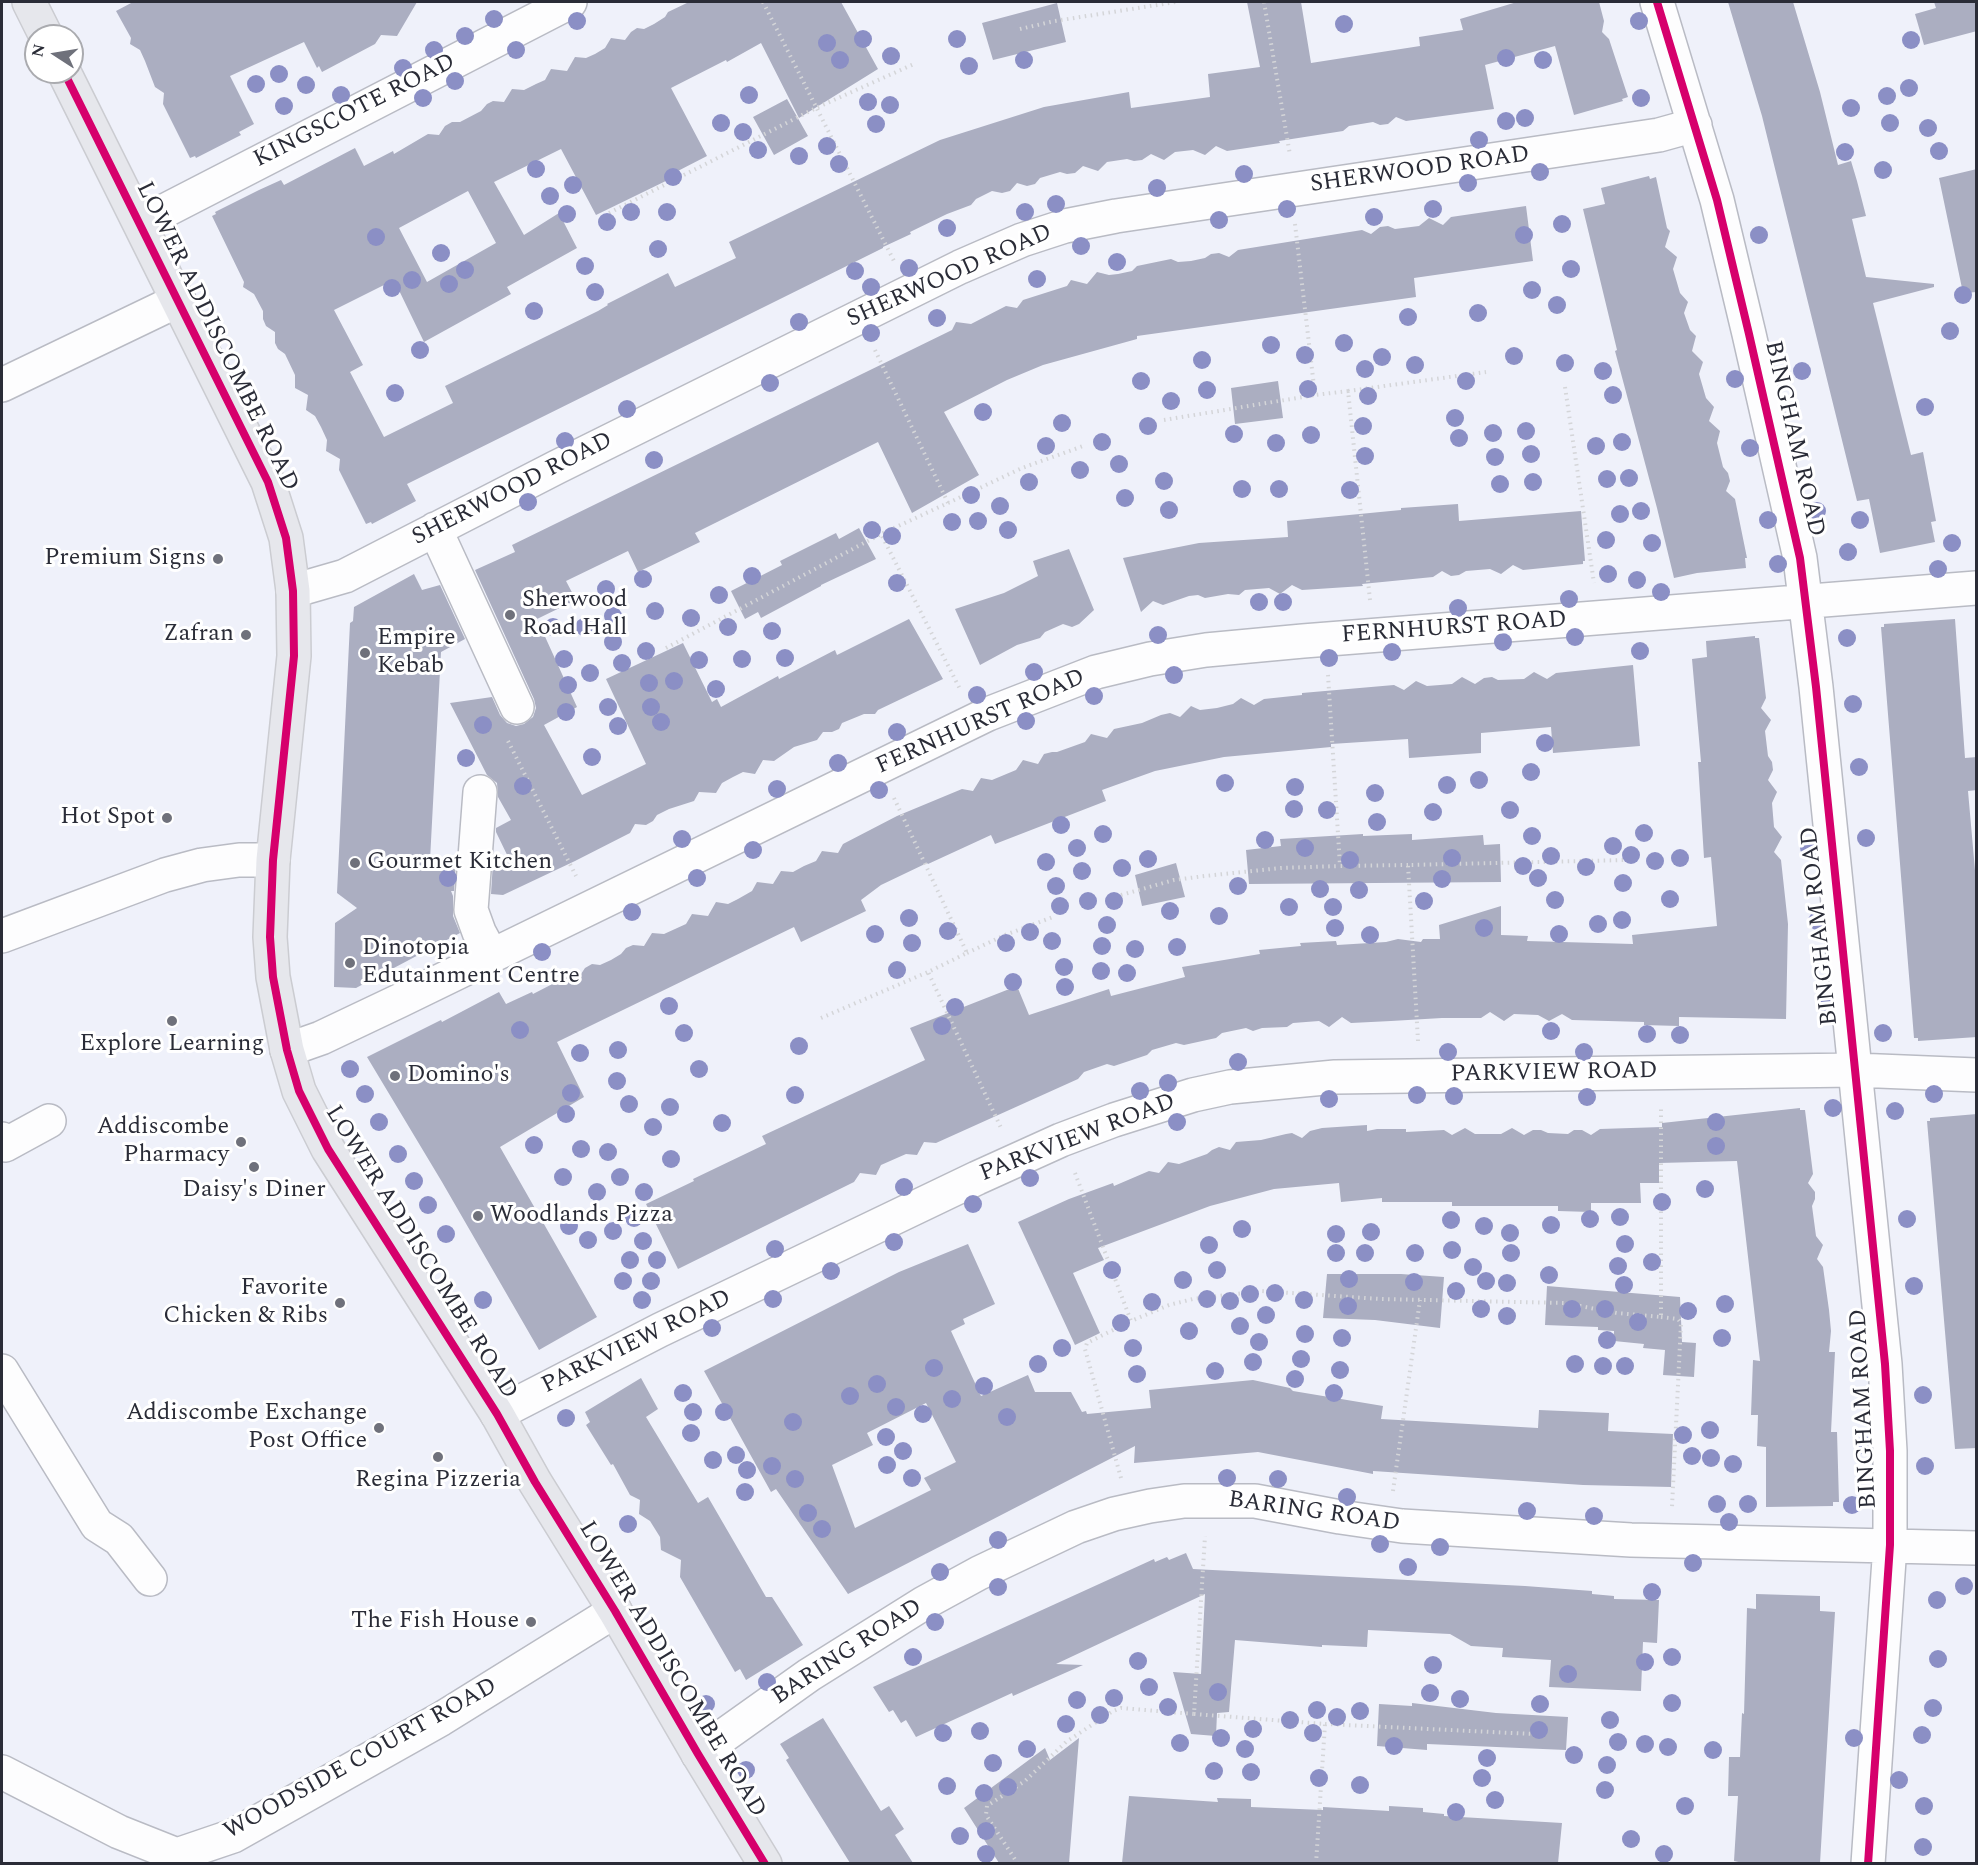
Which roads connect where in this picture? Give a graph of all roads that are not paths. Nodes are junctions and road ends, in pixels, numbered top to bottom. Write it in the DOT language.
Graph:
graph roads {
  1 [pos="29,2"];
  2 [pos="570,2"];
  3 [pos="1657,2"];
  4 [pos="40,24"];
  5 [pos="70,84"];
  6 [pos="1695,125"];
  7 [pos="141,223"];
  8 [pos="178,300"];
  9 [pos="2,385"];
  10 [pos="435,529"];
  11 [pos="1977,588"];
  12 [pos="294,591"];
  13 [pos="1806,602"];
  14 [pos="517,708"];
  15 [pos="480,792"];
  16 [pos="273,860"];
  17 [pos="2,936"];
  18 [pos="492,956"];
  19 [pos="288,1050"];
  20 [pos="1855,1070"];
  21 [pos="1977,1075"];
  22 [pos="50,1121"];
  23 [pos="2,1139"];
  24 [pos="2,1371"];
  25 [pos="497,1414"];
  26 [pos="1890,1545"];
  27 [pos="1977,1548"];
  28 [pos="150,1579"];
  29 [pos="615,1611"];
  30 [pos="698,1754"];
  31 [pos="2,1772"];
  32 [pos="765,1863"];
  33 [pos="1868,1863"];
  1 -- 4 [label="main road"];
  2 -- 7 [label="street, KINGSCOTE ROAD"];
  3 -- 6 [label="street, BINGHAM ROAD"];
  5 -- 7 [label="main road, LOWER ADDISCOMBE ROAD"];
  6 -- 10 [label="street, SHERWOOD ROAD"];
  6 -- 13 [label="street, BINGHAM ROAD"];
  7 -- 8 [label="main road, LOWER ADDISCOMBE ROAD"];
  8 -- 9 [label="street"];
  8 -- 12 [label="main road, LOWER ADDISCOMBE ROAD"];
  10 -- 12 [label="street, SHERWOOD ROAD"];
  10 -- 14 [label="street"];
  11 -- 13 [label="street, FERNHURST ROAD"];
  12 -- 16 [label="main road, LOWER ADDISCOMBE ROAD"];
  13 -- 18 [label="street, FERNHURST ROAD"];
  13 -- 20 [label="street, BINGHAM ROAD"];
  15 -- 18 [label="street"];
  16 -- 17 [label="street"];
  16 -- 19 [label="main road, LOWER ADDISCOMBE ROAD"];
  18 -- 19 [label="street, FERNHURST ROAD"];
  19 -- 25 [label="main road, LOWER ADDISCOMBE ROAD"];
  20 -- 21 [label="street, PARKVIEW ROAD"];
  20 -- 25 [label="street, PARKVIEW ROAD"];
  20 -- 26 [label="street, BINGHAM ROAD"];
  22 -- 23 [label="street"];
  24 -- 28 [label="street"];
  25 -- 29 [label="main road, LOWER ADDISCOMBE ROAD"];
  26 -- 27 [label="street, BARING ROAD"];
  26 -- 30 [label="street, BARING ROAD"];
  26 -- 33 [label="street, BINGHAM ROAD"];
  29 -- 30 [label="main road, LOWER ADDISCOMBE ROAD"];
  29 -- 31 [label="street, WOODSIDE COURT ROAD"];
  30 -- 32 [label="main road, LOWER ADDISCOMBE ROAD"];
}
